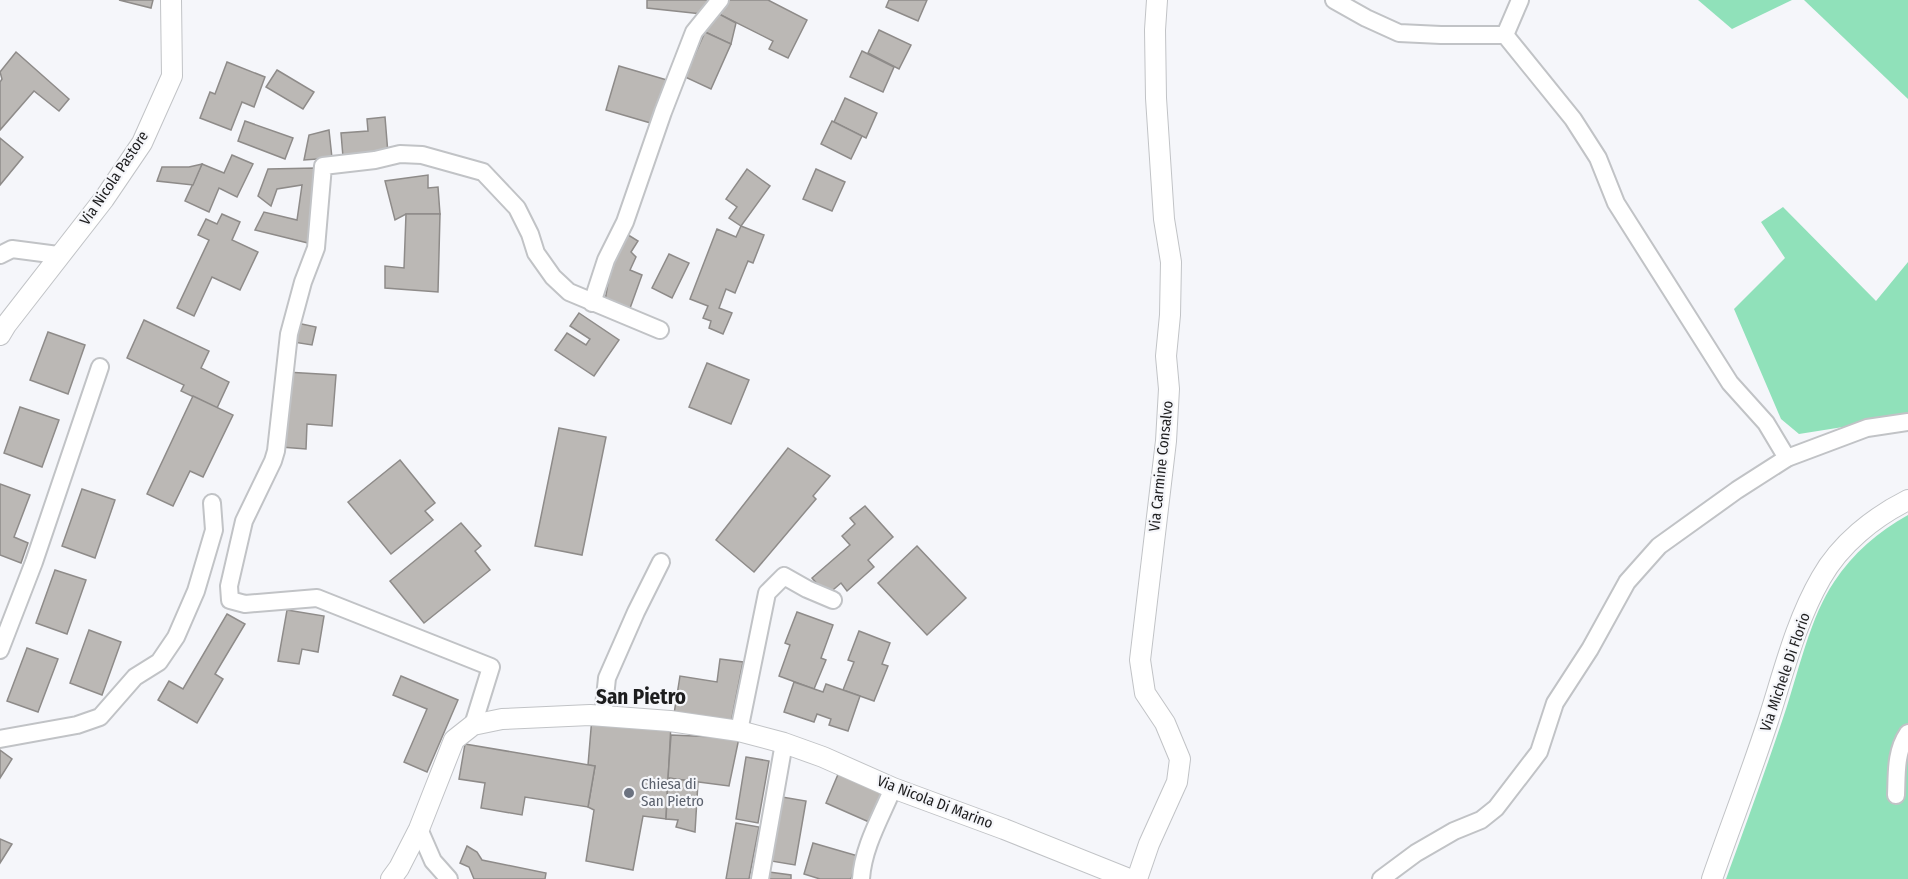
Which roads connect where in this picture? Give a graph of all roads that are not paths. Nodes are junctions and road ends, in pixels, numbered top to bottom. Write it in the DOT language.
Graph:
graph roads {
  1 [pos="171,0"];
  2 [pos="720,0"];
  3 [pos="1157,0"];
  4 [pos="1334,0"];
  5 [pos="1520,0"];
  6 [pos="1505,35"];
  7 [pos="0,255"];
  8 [pos="58,255"];
  9 [pos="592,303"];
  10 [pos="660,330"];
  11 [pos="0,335"];
  12 [pos="100,367"];
  13 [pos="1908,422"];
  14 [pos="1786,458"];
  15 [pos="1908,500"];
  16 [pos="212,503"];
  17 [pos="661,562"];
  18 [pos="833,600"];
  19 [pos="0,650"];
  20 [pos="603,716"];
  21 [pos="473,725"];
  22 [pos="739,730"];
  23 [pos="1908,733"];
  24 [pos="0,739"];
  25 [pos="784,742"];
  26 [pos="893,788"];
  27 [pos="1896,795"];
  28 [pos="419,829"];
  29 [pos="391,879"];
  30 [pos="450,879"];
  31 [pos="760,879"];
  32 [pos="861,879"];
  33 [pos="1129,879"];
  34 [pos="1137,879"];
  35 [pos="1381,879"];
  36 [pos="1713,879"];
  1 -- 8 [label="street, Via Nicola Pastore"];
  2 -- 9 [label="street"];
  3 -- 34 [label="street, Via Carmine Consalvo"];
  4 -- 6 [label="street"];
  5 -- 6 [label="street"];
  6 -- 14 [label="street"];
  7 -- 8 [label="street"];
  8 -- 11 [label="street, Via Nicola Pastore"];
  9 -- 10 [label="street"];
  9 -- 21 [label="street"];
  12 -- 19 [label="street"];
  13 -- 14 [label="street"];
  14 -- 35 [label="street"];
  15 -- 36 [label="street, Via Michele Di Florio"];
  16 -- 24 [label="street"];
  17 -- 20 [label="street"];
  18 -- 22 [label="street"];
  20 -- 21 [label="street, Via Nicola Di Marino"];
  20 -- 22 [label="street, Via Nicola Di Marino"];
  21 -- 28 [label="street"];
  22 -- 25 [label="street, Via Nicola Di Marino"];
  23 -- 27 [label="street"];
  25 -- 26 [label="street, Via Nicola Di Marino"];
  25 -- 31 [label="street"];
  26 -- 32 [label="street"];
  26 -- 33 [label="street, Via Nicola Di Marino"];
  28 -- 29 [label="street"];
  28 -- 30 [label="street"];
}
